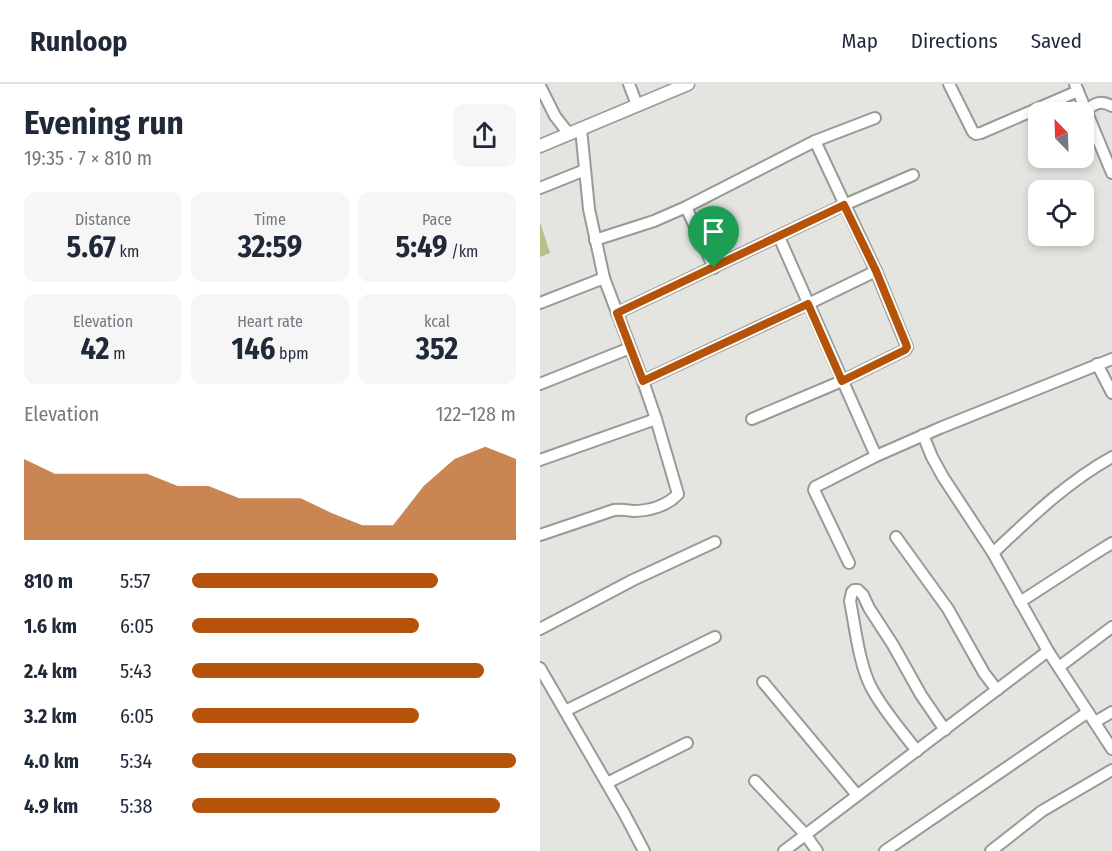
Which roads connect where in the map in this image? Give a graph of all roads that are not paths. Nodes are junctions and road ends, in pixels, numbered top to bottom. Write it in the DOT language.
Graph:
graph roads {
  1 [pos="628,84"];
  2 [pos="688,84"];
  3 [pos="949,84"];
  4 [pos="540,86"];
  5 [pos="1076,88"];
  6 [pos="1082,102"];
  7 [pos="1094,104"];
  8 [pos="637,105"];
  9 [pos="1112,106"];
  10 [pos="875,118"];
  11 [pos="1094,129"];
  12 [pos="575,132"];
  13 [pos="815,141"];
  14 [pos="540,146"];
  15 [pos="585,170"];
  16 [pos="1112,173"];
  17 [pos="913,175"];
  18 [pos="540,188"];
  19 [pos="844,205"];
  20 [pos="686,207"];
  21 [pos="779,237"];
  22 [pos="595,240"];
  23 [pos="714,268"];
  24 [pos="876,271"];
  25 [pos="604,279"];
  26 [pos="540,303"];
  27 [pos="808,304"];
  28 [pos="617,313"];
  29 [pos="630,348"];
  30 [pos="1112,359"];
  31 [pos="1098,364"];
  32 [pos="643,381"];
  33 [pos="842,381"];
  34 [pos="540,384"];
  35 [pos="1112,393"];
  36 [pos="656,419"];
  37 [pos="752,419"];
  38 [pos="923,435"];
  39 [pos="876,456"];
  40 [pos="1112,457"];
  41 [pos="540,460"];
  42 [pos="540,535"];
  43 [pos="896,537"];
  44 [pos="715,542"];
  45 [pos="1112,543"];
  46 [pos="993,553"];
  47 [pos="849,563"];
  48 [pos="1020,603"];
  49 [pos="1112,627"];
  50 [pos="540,629"];
  51 [pos="715,637"];
  52 [pos="1048,651"];
  53 [pos="1059,667"];
  54 [pos="540,668"];
  55 [pos="764,682"];
  56 [pos="997,690"];
  57 [pos="565,711"];
  58 [pos="1088,712"];
  59 [pos="1112,712"];
  60 [pos="1095,722"];
  61 [pos="945,729"];
  62 [pos="687,743"];
  63 [pos="1112,749"];
  64 [pos="917,751"];
  65 [pos="1112,770"];
  66 [pos="755,781"];
  67 [pos="607,783"];
  68 [pos="857,795"];
  69 [pos="805,834"];
  70 [pos="644,851"];
  71 [pos="784,851"];
  72 [pos="817,851"];
  73 [pos="885,851"];
  74 [pos="991,851"];
  1 -- 8 [label="street"];
  2 -- 8 [label="main road"];
  3 -- 5 [label="street"];
  4 -- 12 [label="street"];
  5 -- 6 [label="street"];
  7 -- 9 [label="street"];
  8 -- 12 [label="main road"];
  10 -- 13 [label="street"];
  11 -- 16 [label="street"];
  12 -- 14 [label="main road"];
  12 -- 15 [label="street"];
  13 -- 19 [label="street"];
  13 -- 20 [label="street"];
  15 -- 18 [label="street"];
  15 -- 22 [label="street"];
  17 -- 19 [label="street"];
  19 -- 21 [label="street"];
  19 -- 24 [label="street"];
  20 -- 22 [label="street"];
  20 -- 23 [label="street"];
  21 -- 23 [label="street"];
  21 -- 27 [label="street"];
  22 -- 25 [label="street"];
  23 -- 28 [label="street"];
  24 -- 27 [label="street"];
  24 -- 33 [label="street"];
  25 -- 26 [label="street"];
  25 -- 28 [label="street"];
  27 -- 32 [label="street"];
  27 -- 33 [label="street"];
  28 -- 29 [label="street"];
  29 -- 32 [label="street"];
  29 -- 34 [label="street"];
  30 -- 31 [label="street"];
  31 -- 35 [label="street"];
  31 -- 38 [label="street"];
  32 -- 36 [label="street"];
  33 -- 37 [label="street"];
  33 -- 39 [label="street"];
  36 -- 41 [label="street"];
  36 -- 42 [label="street"];
  38 -- 39 [label="street"];
  38 -- 46 [label="street"];
  39 -- 47 [label="street"];
  40 -- 46 [label="street"];
  43 -- 56 [label="street"];
  44 -- 50 [label="street"];
  45 -- 48 [label="street"];
  46 -- 48 [label="street"];
  48 -- 52 [label="street"];
  49 -- 53 [label="street"];
  51 -- 57 [label="street"];
  52 -- 53 [label="street"];
  52 -- 56 [label="street"];
  53 -- 58 [label="street"];
  54 -- 57 [label="street"];
  55 -- 68 [label="street"];
  56 -- 61 [label="street"];
  57 -- 67 [label="street"];
  58 -- 60 [label="street"];
  58 -- 73 [label="street"];
  59 -- 60 [label="street"];
  60 -- 63 [label="street"];
  61 -- 64 [label="street"];
  61 -- 64 [label="street"];
  62 -- 67 [label="street"];
  64 -- 68 [label="street"];
  65 -- 74 [label="street"];
  66 -- 69 [label="street"];
  67 -- 70 [label="street"];
  68 -- 69 [label="street"];
  69 -- 71 [label="street"];
  69 -- 72 [label="street"];
}
